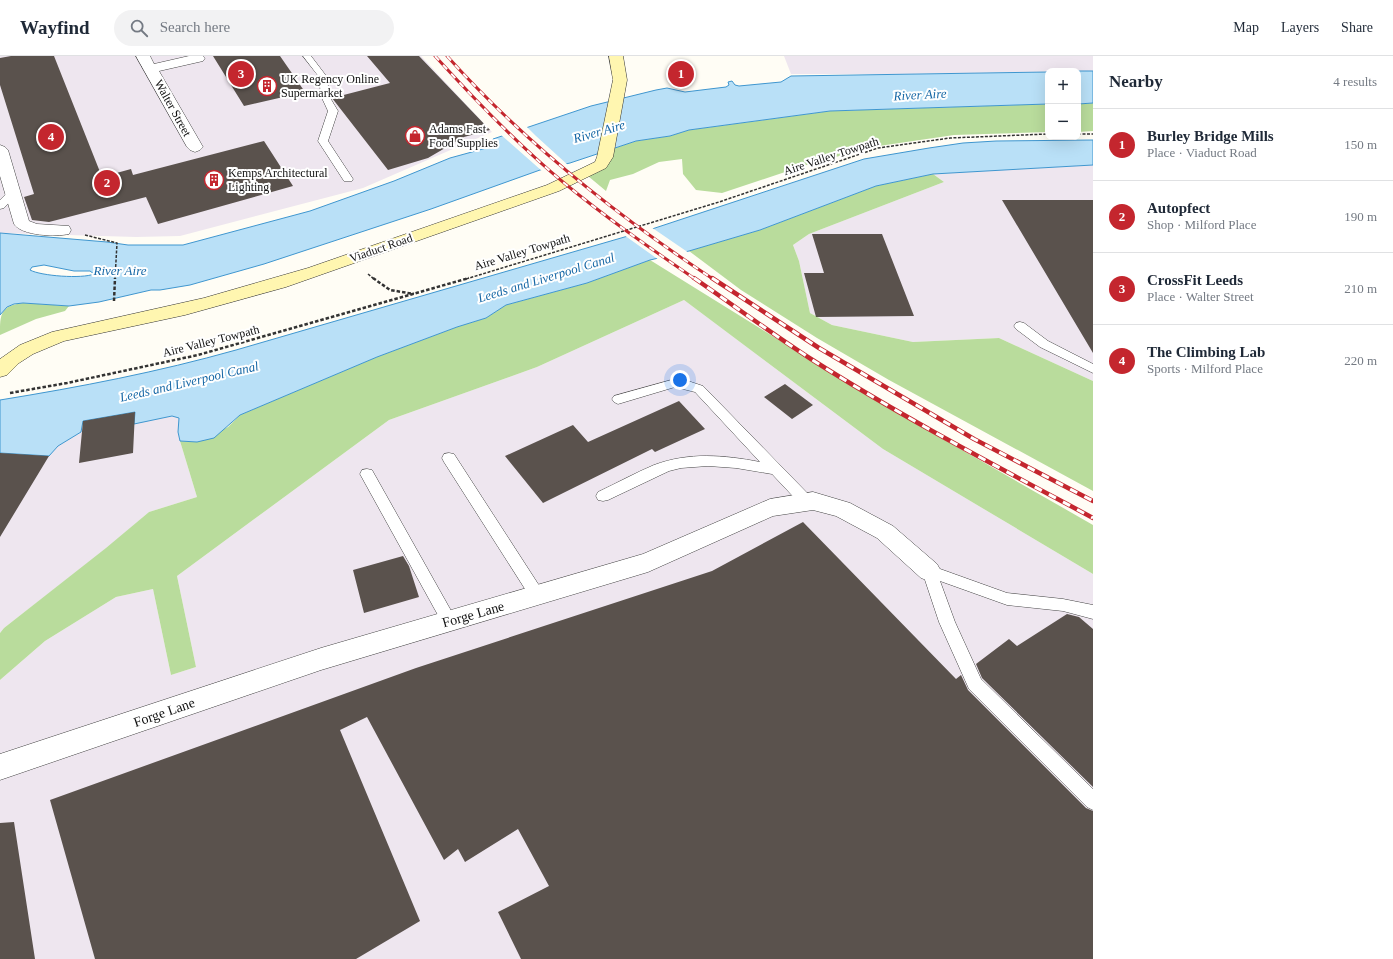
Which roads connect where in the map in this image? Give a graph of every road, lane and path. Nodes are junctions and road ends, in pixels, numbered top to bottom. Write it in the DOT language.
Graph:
graph roads {
  1 [pos="143,56"];
  2 [pos="307,56"];
  3 [pos="616,56"];
  4 [pos="198,58"];
  5 [pos="150,69"];
  6 [pos="1045,134"];
  7 [pos="1081,134"];
  8 [pos="1093,134"];
  9 [pos="195,147"];
  10 [pos="1,154"];
  11 [pos="348,179"];
  12 [pos="12,194"];
  13 [pos="0,206"];
  14 [pos="63,230"];
  15 [pos="99,239"];
  16 [pos="358,257"];
  17 [pos="415,294"];
  18 [pos="114,306"];
  19 [pos="1020,326"];
  20 [pos="1093,369"];
  21 [pos="0,370"];
  22 [pos="8,393"];
  23 [pos="618,399"];
  24 [pos="449,458"];
  25 [pos="776,470"];
  26 [pos="367,474"];
  27 [pos="603,496"];
  28 [pos="807,502"];
  29 [pos="929,571"];
  30 [pos="537,595"];
  31 [pos="1093,612"];
  32 [pos="449,621"];
  33 [pos="0,768"];
  34 [pos="1093,801"];
  1 -- 5 [label="street, Walter Street"];
  2 -- 11 [label="lane"];
  3 -- 16 [label="street, Viaduct Road"];
  4 -- 5 [label="street, Walter Street"];
  5 -- 9 [label="street, Walter Street"];
  6 -- 17 [label="path, Aire Valley Towpath"];
  7 -- 8 [label="path"];
  10 -- 12 [label="street"];
  12 -- 13 [label="lane"];
  12 -- 14 [label="street"];
  15 -- 18 [label="path"];
  16 -- 17 [label="path"];
  16 -- 21 [label="street, Viaduct Road"];
  17 -- 22 [label="path, Aire Valley Towpath"];
  19 -- 20 [label="lane"];
  23 -- 25 [label="lane"];
  24 -- 30 [label="lane"];
  25 -- 27 [label="lane"];
  25 -- 28 [label="lane"];
  26 -- 32 [label="lane"];
  28 -- 29 [label="street, Forge Lane"];
  28 -- 30 [label="street, Forge Lane"];
  29 -- 31 [label="lane"];
  29 -- 34 [label="lane"];
  30 -- 32 [label="street, Forge Lane"];
  32 -- 33 [label="street, Forge Lane"];
}
